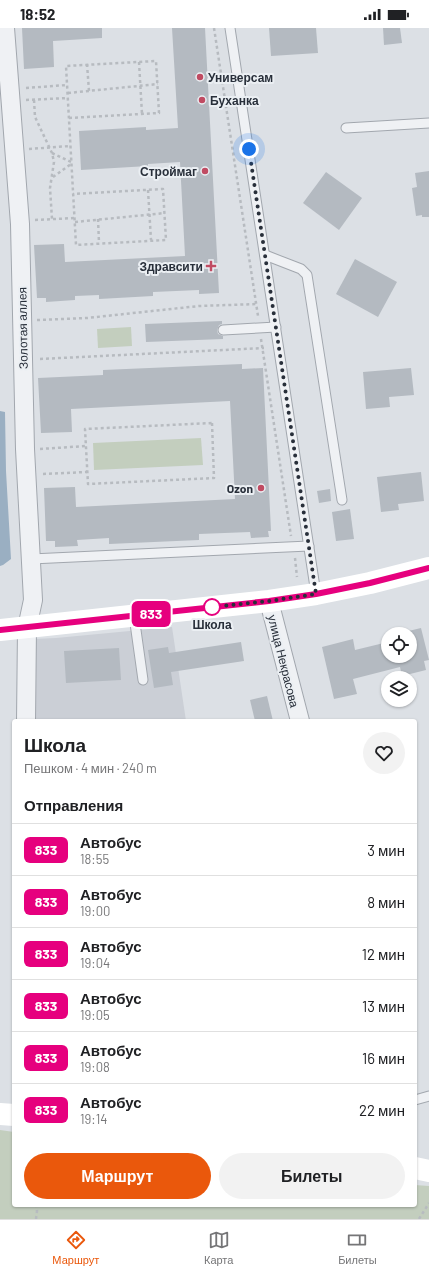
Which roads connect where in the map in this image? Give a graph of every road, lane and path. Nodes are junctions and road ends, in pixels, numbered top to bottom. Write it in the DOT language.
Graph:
graph roads {
  1 [pos="5,28"];
  2 [pos="214,28"];
  3 [pos="230,28"];
  4 [pos="139,62"];
  5 [pos="87,64"];
  6 [pos="158,84"];
  7 [pos="67,85"];
  8 [pos="141,86"];
  9 [pos="88,91"];
  10 [pos="68,93"];
  11 [pos="10,95"];
  12 [pos="68,98"];
  13 [pos="34,100"];
  14 [pos="142,114"];
  15 [pos="69,118"];
  16 [pos="429,123"];
  17 [pos="346,128"];
  18 [pos="70,146"];
  19 [pos="49,148"];
  20 [pos="14,149"];
  21 [pos="52,153"];
  22 [pos="71,163"];
  23 [pos="52,177"];
  24 [pos="148,190"];
  25 [pos="73,194"];
  26 [pos="165,213"];
  27 [pos="149,215"];
  28 [pos="52,219"];
  29 [pos="75,220"];
  30 [pos="98,220"];
  31 [pos="20,221"];
  32 [pos="151,240"];
  33 [pos="99,243"];
  34 [pos="265,256"];
  35 [pos="272,303"];
  36 [pos="256,304"];
  37 [pos="22,321"];
  38 [pos="276,327"];
  39 [pos="260,328"];
  40 [pos="223,330"];
  41 [pos="263,348"];
  42 [pos="279,348"];
  43 [pos="23,360"];
  44 [pos="86,446"];
  45 [pos="26,449"];
  46 [pos="87,472"];
  47 [pos="26,475"];
  48 [pos="342,500"];
  49 [pos="309,546"];
  50 [pos="293,547"];
  51 [pos="31,560"];
  52 [pos="428,572"];
  53 [pos="297,577"];
  54 [pos="316,594"];
  55 [pos="269,601"];
  56 [pos="134,616"];
  57 [pos="27,628"];
  58 [pos="0,630"];
  59 [pos="143,680"];
  60 [pos="26,719"];
  61 [pos="299,719"];
  62 [pos="429,1096"];
  63 [pos="417,1099"];
  64 [pos="0,1114"];
  65 [pos="12,1115"];
  66 [pos="417,1168"];
  67 [pos="429,1171"];
  68 [pos="429,1203"];
  69 [pos="36,1207"];
  70 [pos="36,1219"];
  71 [pos="419,1219"];
  1 -- 11 [label="street, Золотая аллея"];
  2 -- 36 [label="path"];
  3 -- 34 [label="lane"];
  4 -- 5 [label="path"];
  4 -- 6 [label="path"];
  4 -- 8 [label="path"];
  5 -- 7 [label="path"];
  5 -- 9 [label="path"];
  6 -- 8 [label="path"];
  6 -- 14 [label="path"];
  7 -- 10 [label="path"];
  7 -- 11 [label="path"];
  8 -- 9 [label="path"];
  8 -- 14 [label="path"];
  9 -- 10 [label="path"];
  10 -- 12 [label="path"];
  11 -- 13 [label="path"];
  11 -- 20 [label="street, Золотая аллея"];
  12 -- 13 [label="path"];
  12 -- 15 [label="path"];
  13 -- 19 [label="path"];
  14 -- 15 [label="path"];
  15 -- 18 [label="path"];
  16 -- 17 [label="lane"];
  18 -- 19 [label="path"];
  18 -- 22 [label="path"];
  19 -- 20 [label="path"];
  19 -- 21 [label="path"];
  20 -- 31 [label="street, Золотая аллея"];
  21 -- 22 [label="path"];
  21 -- 23 [label="path"];
  22 -- 23 [label="path"];
  22 -- 25 [label="path"];
  23 -- 28 [label="path"];
  24 -- 25 [label="path"];
  24 -- 26 [label="path"];
  24 -- 27 [label="path"];
  25 -- 29 [label="path"];
  26 -- 27 [label="path"];
  26 -- 32 [label="path"];
  27 -- 30 [label="path"];
  27 -- 32 [label="path"];
  28 -- 29 [label="path"];
  28 -- 31 [label="path"];
  29 -- 30 [label="path"];
  29 -- 33 [label="path"];
  30 -- 33 [label="path"];
  31 -- 37 [label="street, Золотая аллея"];
  32 -- 33 [label="path"];
  34 -- 35 [label="lane"];
  34 -- 48 [label="lane"];
  35 -- 36 [label="path"];
  35 -- 38 [label="lane"];
  36 -- 37 [label="path"];
  36 -- 39 [label="path"];
  37 -- 43 [label="street, Золотая аллея"];
  38 -- 39 [label="lane"];
  38 -- 42 [label="lane"];
  39 -- 40 [label="lane"];
  39 -- 41 [label="path"];
  41 -- 42 [label="path"];
  41 -- 43 [label="path"];
  41 -- 50 [label="path"];
  42 -- 49 [label="lane"];
  43 -- 45 [label="street, Золотая аллея"];
  44 -- 45 [label="path"];
  44 -- 46 [label="path"];
  44 -- 46 [label="path"];
  45 -- 47 [label="street, Золотая аллея"];
  46 -- 47 [label="path"];
  47 -- 51 [label="street, Золотая аллея"];
  49 -- 50 [label="lane"];
  49 -- 54 [label="lane"];
  50 -- 51 [label="lane"];
  50 -- 53 [label="path"];
  51 -- 57 [label="street, Золотая аллея"];
  52 -- 54 [label="street"];
  54 -- 55 [label="street"];
  55 -- 56 [label="street"];
  55 -- 61 [label="street, улица Некрасова"];
  56 -- 57 [label="street"];
  56 -- 59 [label="lane"];
  57 -- 58 [label="street"];
  57 -- 60 [label="street, Золотая аллея"];
  62 -- 63 [label="lane"];
  64 -- 65 [label="street"];
  66 -- 67 [label="street"];
  68 -- 71 [label="path"];
  69 -- 70 [label="path"];
}
